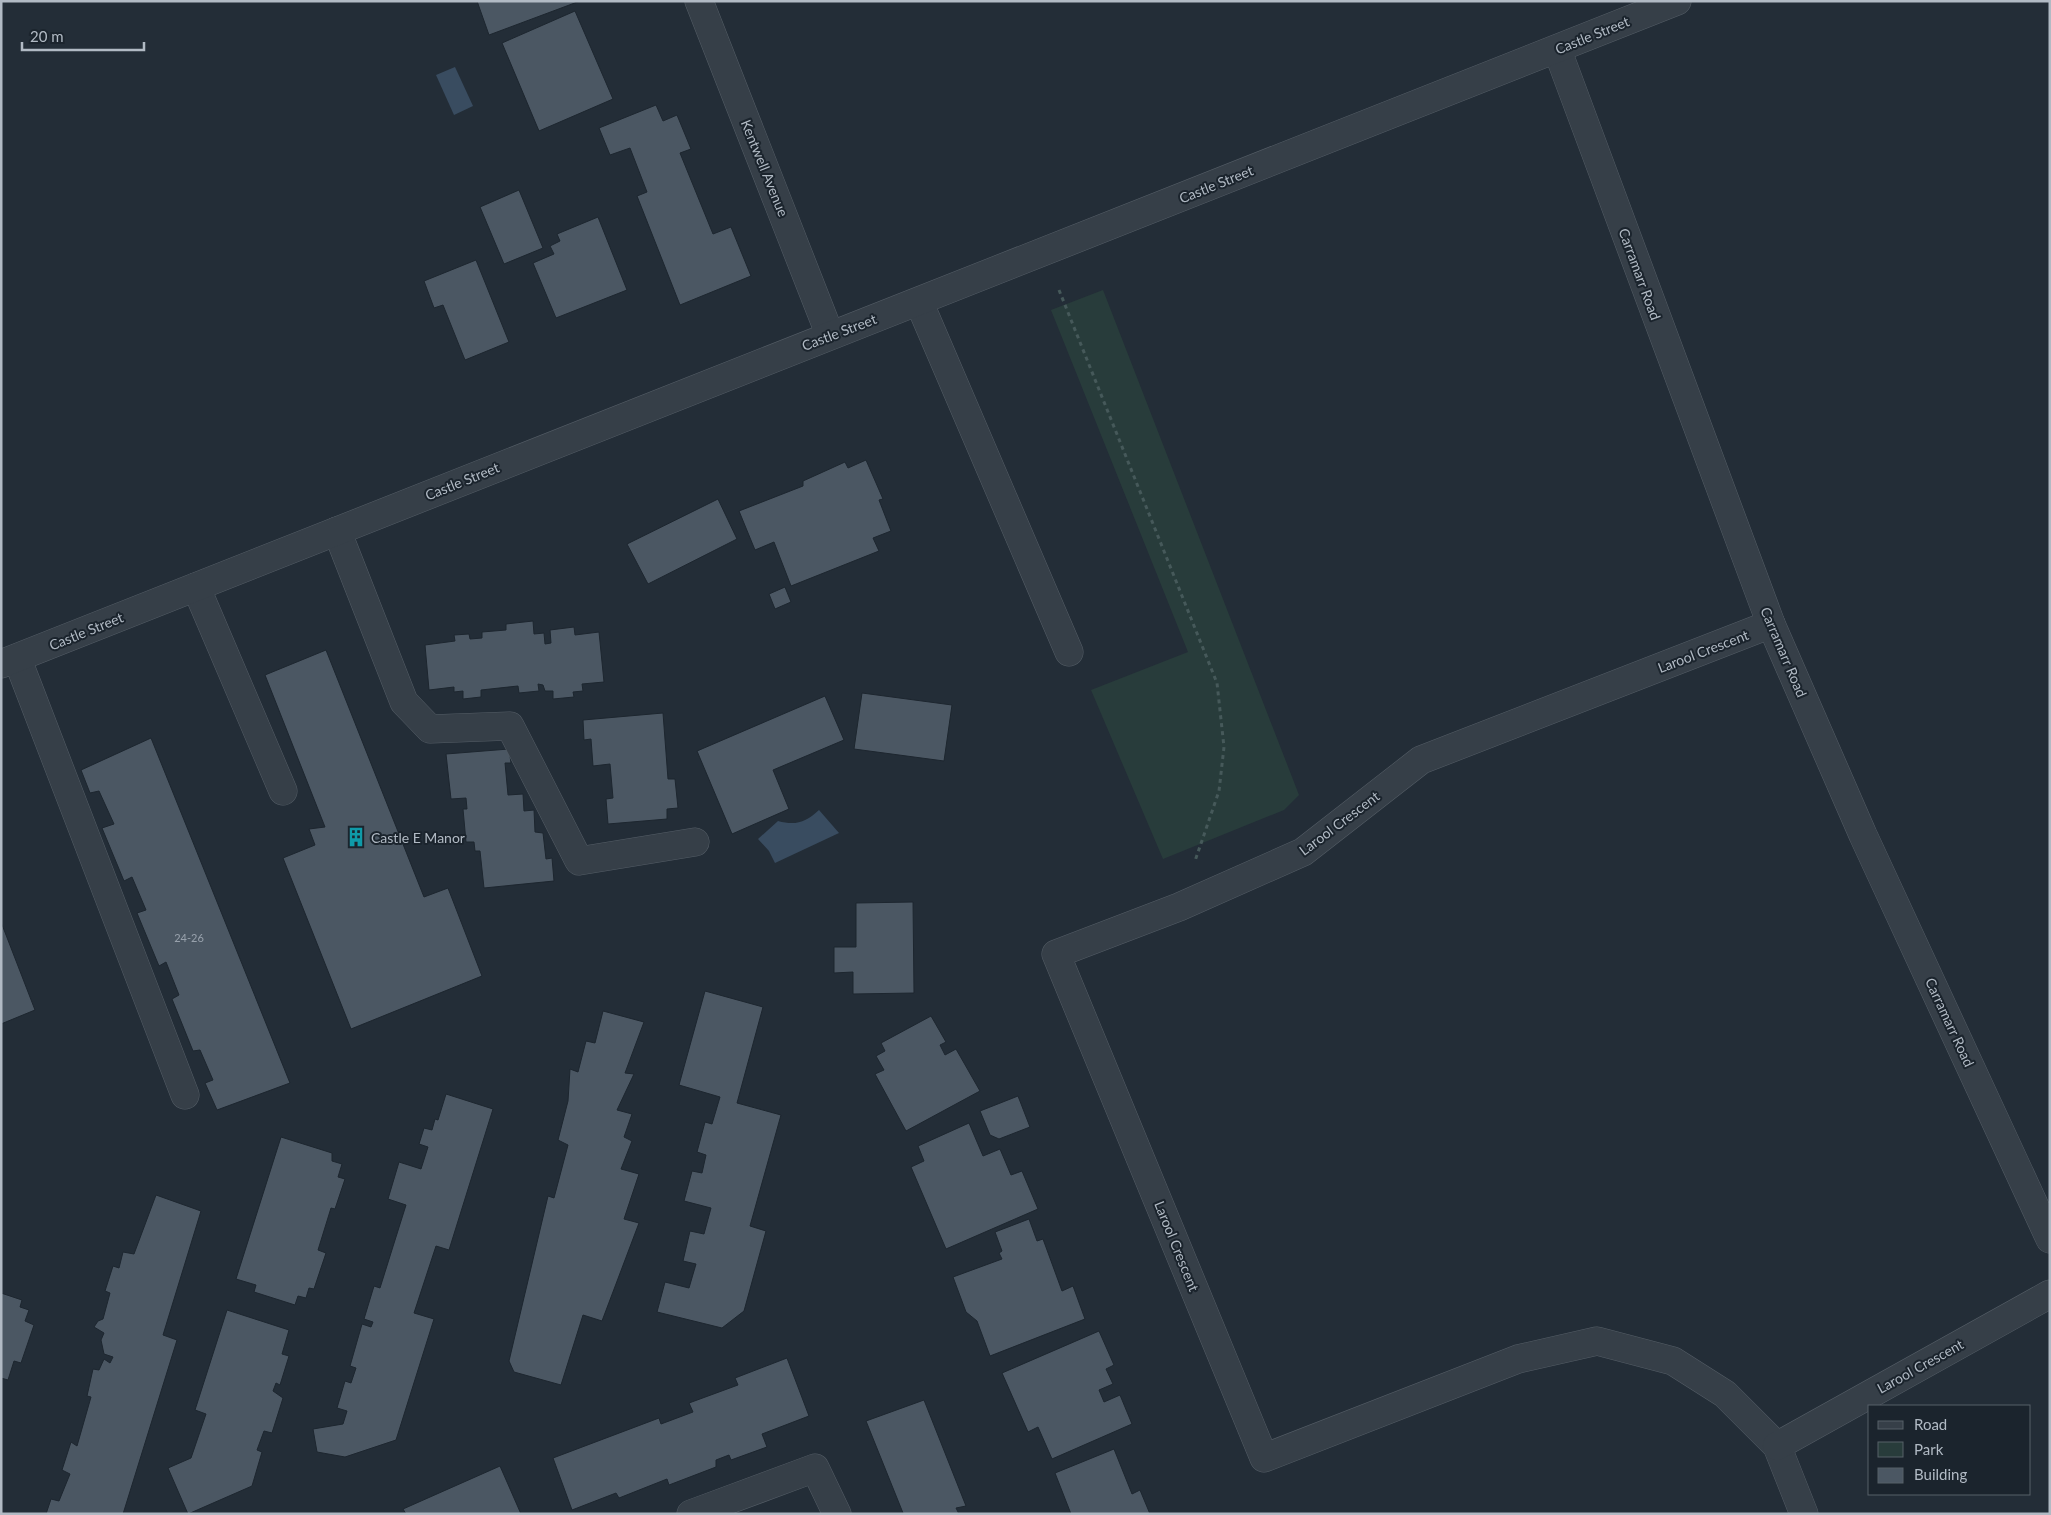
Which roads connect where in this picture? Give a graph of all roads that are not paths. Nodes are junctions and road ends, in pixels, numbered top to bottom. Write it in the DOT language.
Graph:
graph roads {
  1 [pos="699,1"];
  2 [pos="1677,1"];
  3 [pos="1557,49"];
  4 [pos="919,302"];
  5 [pos="830,335"];
  6 [pos="336,530"];
  7 [pos="196,587"];
  8 [pos="1771,624"];
  9 [pos="1069,652"];
  10 [pos="9,661"];
  11 [pos="283,792"];
  12 [pos="694,842"];
  13 [pos="185,1094"];
  14 [pos="2040,1192"];
  15 [pos="2050,1239"];
  16 [pos="2050,1294"];
  17 [pos="1777,1446"];
  18 [pos="691,1514"];
  19 [pos="837,1514"];
  20 [pos="1804,1514"];
  1 -- 5 [label="street, Kentwell Avenue"];
  2 -- 3 [label="street, Castle Street"];
  3 -- 4 [label="street, Castle Street"];
  3 -- 8 [label="street, Carramarr Road"];
  4 -- 5 [label="street, Castle Street"];
  4 -- 9 [label="street"];
  5 -- 6 [label="street, Castle Street"];
  6 -- 7 [label="street, Castle Street"];
  6 -- 12 [label="street"];
  7 -- 10 [label="street, Castle Street"];
  7 -- 11 [label="street"];
  8 -- 14 [label="street, Carramarr Road"];
  8 -- 17 [label="street, Larool Crescent"];
  10 -- 13 [label="street"];
  14 -- 15 [label="street, Carramarr Road"];
  16 -- 17 [label="street, Larool Crescent"];
  17 -- 20 [label="street"];
  18 -- 19 [label="street"];
}
